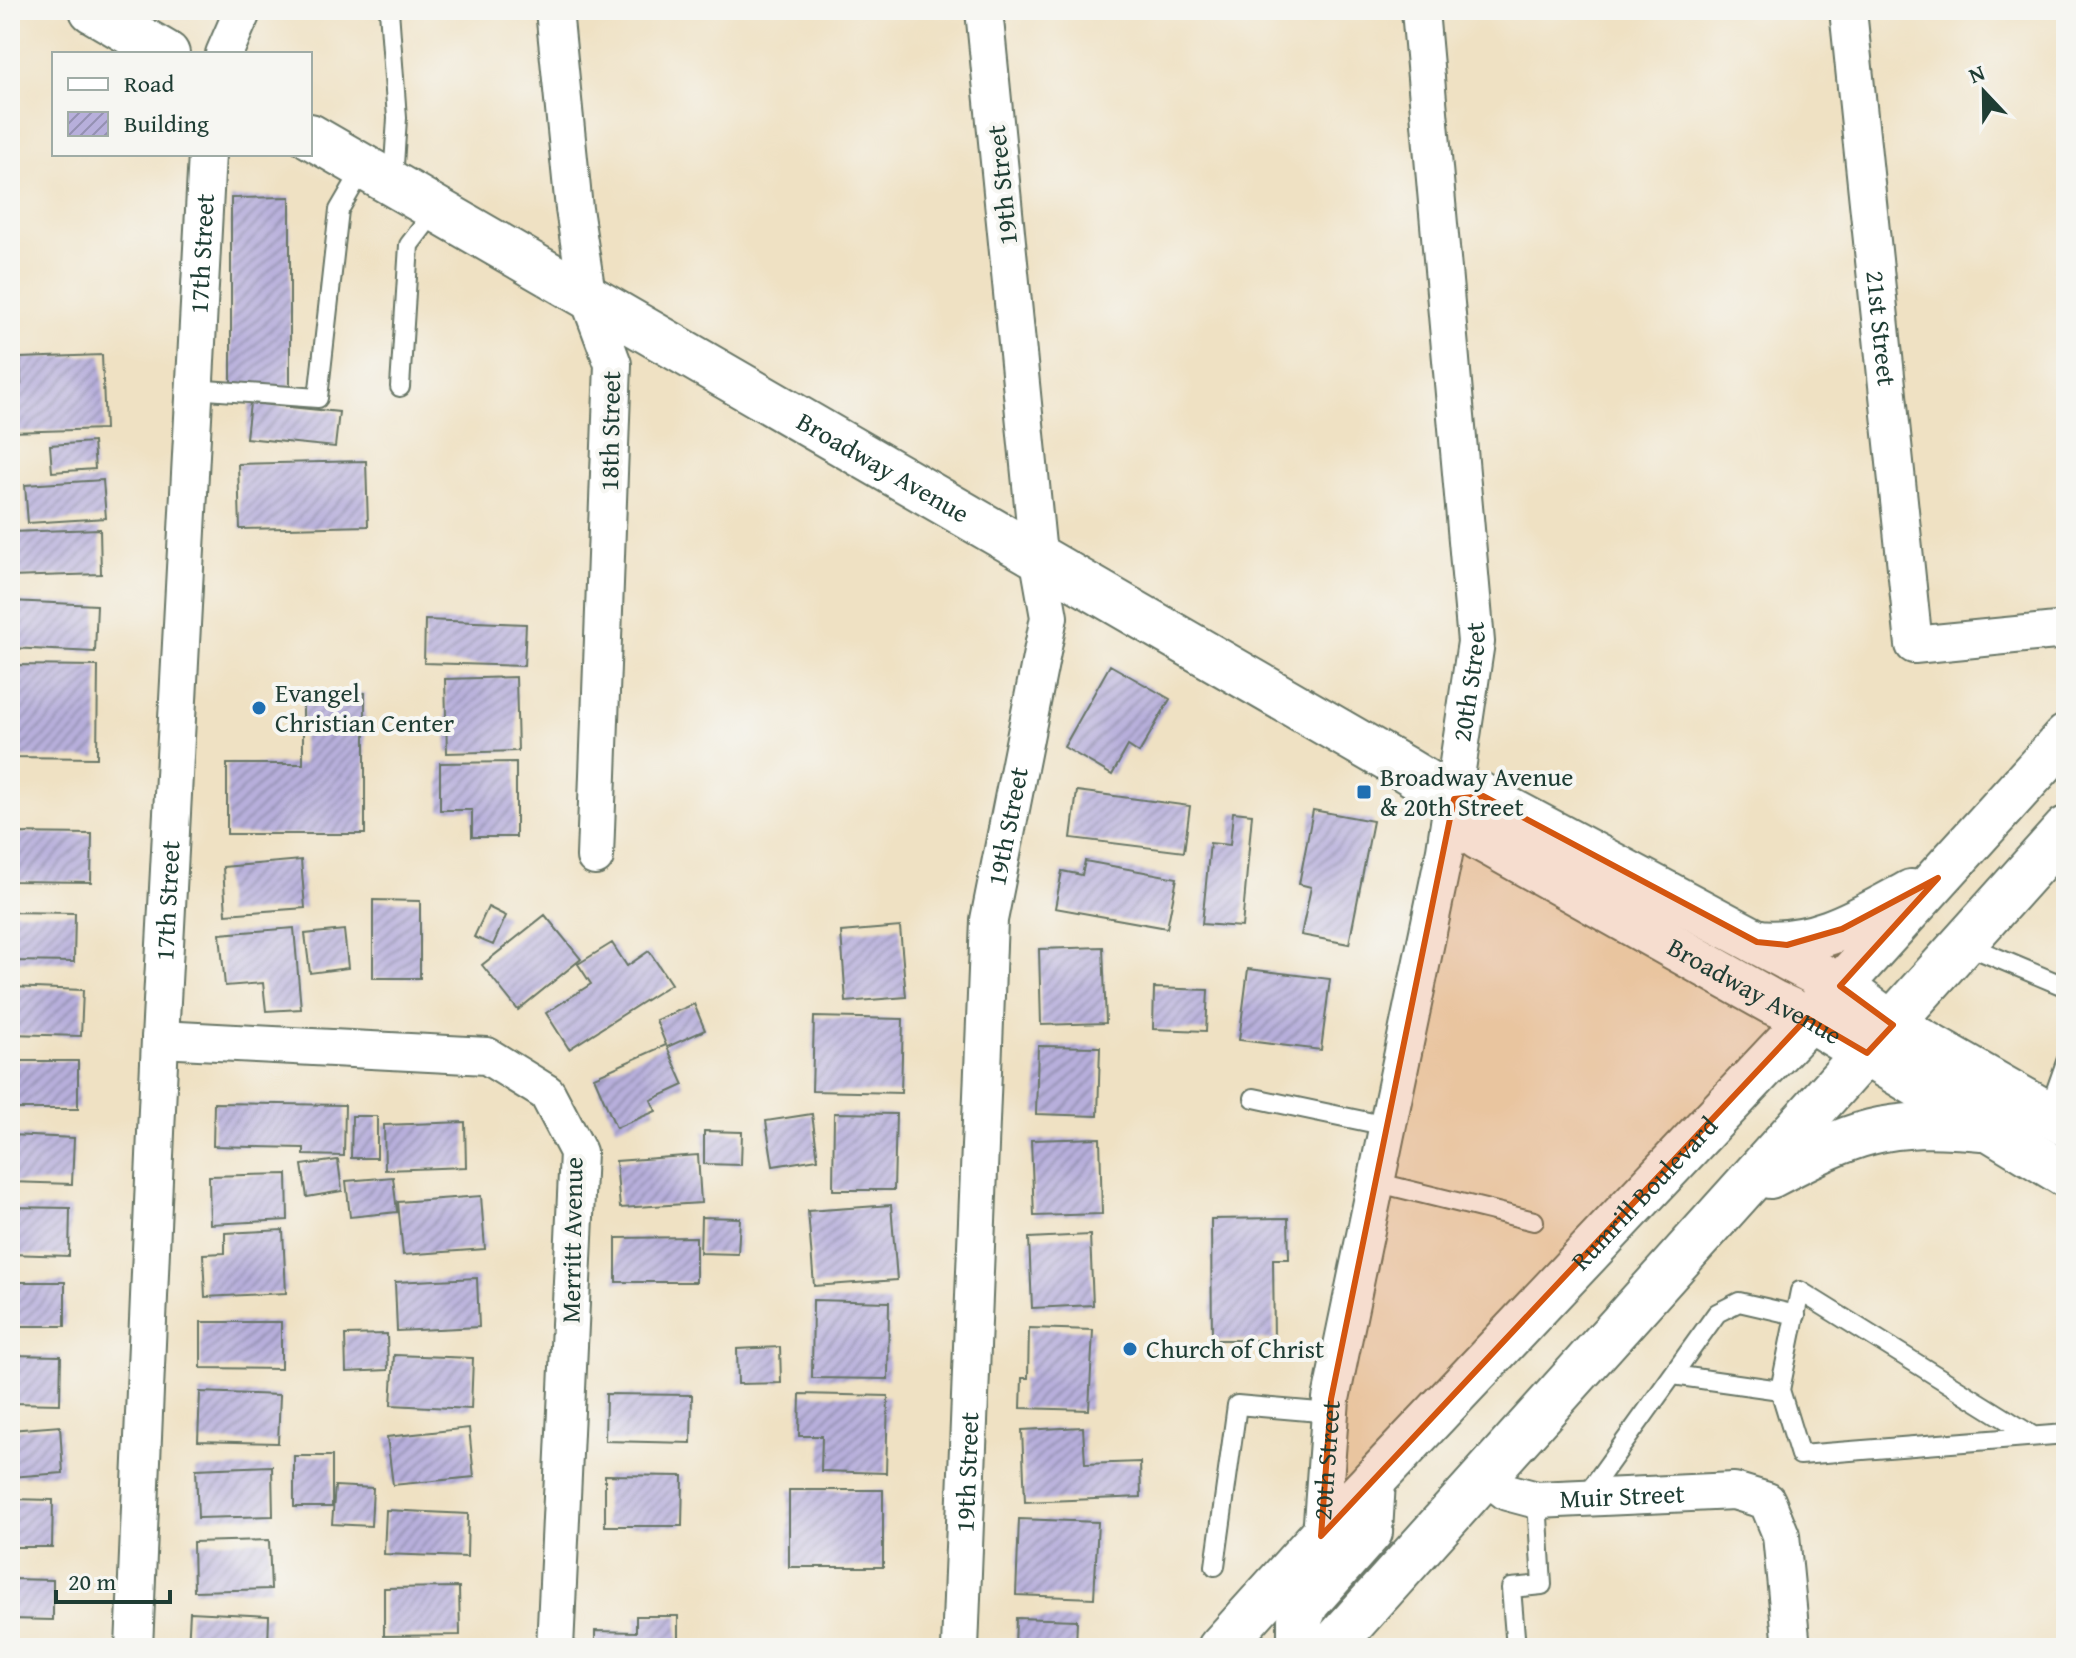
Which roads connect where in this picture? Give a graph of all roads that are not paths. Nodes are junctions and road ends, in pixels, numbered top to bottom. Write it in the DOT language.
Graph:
graph roads {
  1 [pos="92,10"];
  2 [pos="243,10"];
  3 [pos="389,10"];
  4 [pos="554,10"];
  5 [pos="984,10"];
  6 [pos="1420,10"];
  7 [pos="1848,10"];
  8 [pos="164,52"];
  9 [pos="225,52"];
  10 [pos="312,137"];
  11 [pos="207,156"];
  12 [pos="378,175"];
  13 [pos="437,208"];
  14 [pos="587,294"];
  15 [pos="400,387"];
  16 [pos="193,389"];
  17 [pos="1038,555"];
  18 [pos="2066,630"];
  19 [pos="2066,737"];
  20 [pos="1454,799"];
  21 [pos="2066,829"];
  22 [pos="595,857"];
  23 [pos="1938,878"];
  24 [pos="1757,942"];
  25 [pos="1964,944"];
  26 [pos="1840,986"];
  27 [pos="2066,987"];
  28 [pos="1807,1018"];
  29 [pos="160,1039"];
  30 [pos="1880,1039"];
  31 [pos="2065,1065"];
  32 [pos="1254,1098"];
  33 [pos="2057,1118"];
  34 [pos="1387,1126"];
  35 [pos="1993,1129"];
  36 [pos="2066,1175"];
  37 [pos="1375,1182"];
  38 [pos="1741,1192"];
  39 [pos="1534,1221"];
  40 [pos="1796,1315"];
  41 [pos="1673,1375"];
  42 [pos="1780,1390"];
  43 [pos="1331,1413"];
  44 [pos="2066,1434"];
  45 [pos="2033,1436"];
  46 [pos="1485,1475"];
  47 [pos="1373,1481"];
  48 [pos="1584,1497"];
  49 [pos="1537,1500"];
  50 [pos="1321,1536"];
  51 [pos="1215,1566"];
  52 [pos="134,1648"];
  53 [pos="555,1648"];
  54 [pos="960,1648"];
  55 [pos="1220,1648"];
  56 [pos="1305,1648"];
  57 [pos="1330,1648"];
  58 [pos="1516,1648"];
  59 [pos="1792,1648"];
  1 -- 8 [label="main road"];
  2 -- 9 [label="street"];
  3 -- 12 [label="lane"];
  4 -- 14 [label="street, 18th Street"];
  5 -- 17 [label="street, 19th Street"];
  6 -- 20 [label="street, 20th Street"];
  7 -- 18 [label="street, 21st Street"];
  10 -- 12 [label="main road, Broadway Avenue"];
  11 -- 16 [label="street, 17th Street"];
  12 -- 13 [label="main road, Broadway Avenue"];
  12 -- 16 [label="lane"];
  13 -- 14 [label="main road, Broadway Avenue"];
  13 -- 15 [label="lane"];
  14 -- 17 [label="main road, Broadway Avenue"];
  14 -- 22 [label="street, 18th Street"];
  16 -- 29 [label="street, 17th Street"];
  17 -- 20 [label="main road, Broadway Avenue"];
  17 -- 54 [label="street, 19th Street"];
  19 -- 23 [label="main road, Rumrill Boulevard"];
  20 -- 24 [label="main road, Broadway Avenue"];
  20 -- 28 [label="main road, Broadway Avenue"];
  20 -- 34 [label="street, 20th Street"];
  21 -- 25 [label="main road"];
  23 -- 24 [label="main road"];
  23 -- 26 [label="main road, Rumrill Boulevard"];
  24 -- 26 [label="main road, Broadway Avenue"];
  25 -- 27 [label="lane"];
  25 -- 30 [label="main road"];
  26 -- 28 [label="main road, Rumrill Boulevard"];
  26 -- 30 [label="main road, Broadway Avenue"];
  28 -- 30 [label="main road, Broadway Avenue"];
  28 -- 47 [label="main road, Rumrill Boulevard"];
  29 -- 52 [label="street, 17th Street"];
  29 -- 53 [label="street, Merritt Avenue"];
  30 -- 33 [label="main road, Broadway Avenue"];
  30 -- 35 [label="main road, Broadway Avenue"];
  30 -- 38 [label="main road"];
  31 -- 33 [label="lane"];
  32 -- 34 [label="lane"];
  34 -- 37 [label="street, 20th Street"];
  35 -- 36 [label="main road, Broadway Avenue"];
  35 -- 38 [label="main road"];
  37 -- 39 [label="lane"];
  37 -- 43 [label="street, 20th Street"];
  38 -- 46 [label="main road"];
  40 -- 41 [label="lane"];
  40 -- 42 [label="lane"];
  40 -- 45 [label="lane"];
  41 -- 42 [label="lane"];
  41 -- 48 [label="lane"];
  42 -- 45 [label="lane"];
  43 -- 50 [label="street, 20th Street"];
  43 -- 51 [label="lane"];
  44 -- 45 [label="lane"];
  46 -- 49 [label="street, Muir Street"];
  46 -- 57 [label="main road"];
  47 -- 50 [label="main road, Rumrill Boulevard"];
  47 -- 56 [label="main road"];
  48 -- 49 [label="street, Muir Street"];
  48 -- 59 [label="street, Muir Street"];
  49 -- 58 [label="lane"];
  50 -- 55 [label="main road, Rumrill Boulevard"];
}
